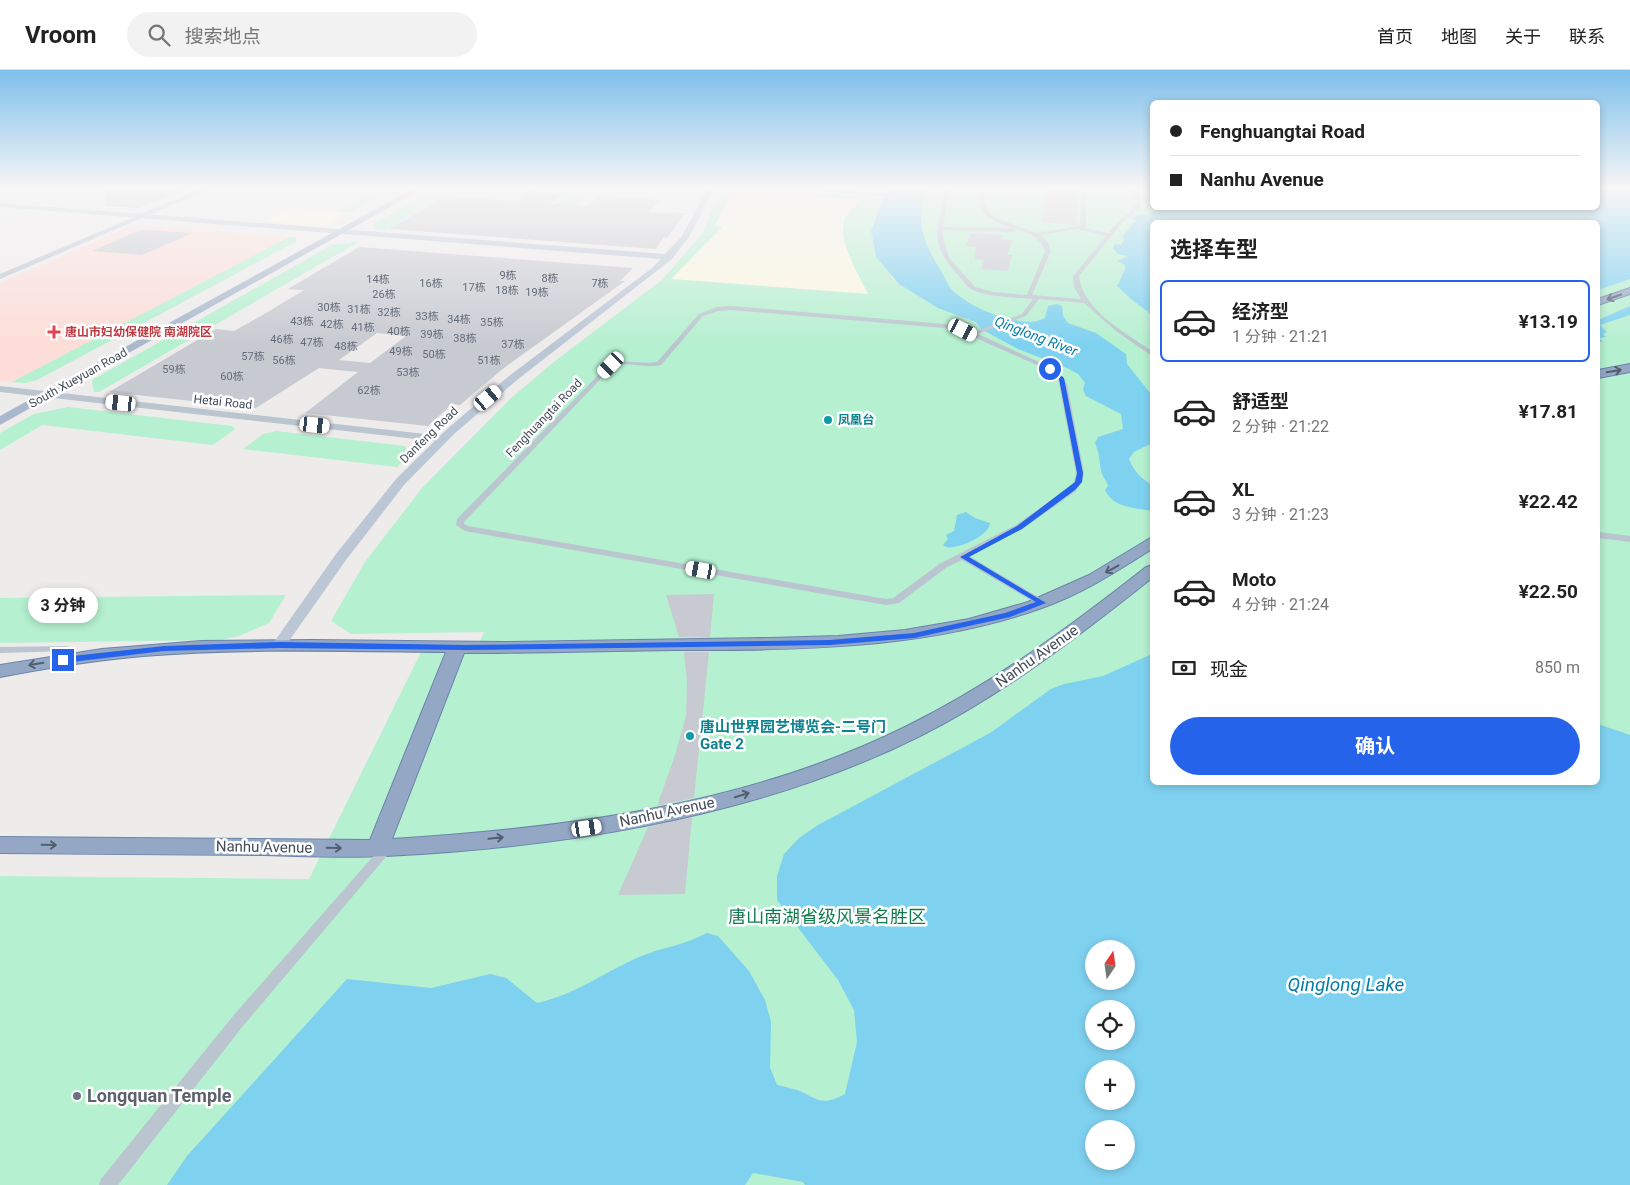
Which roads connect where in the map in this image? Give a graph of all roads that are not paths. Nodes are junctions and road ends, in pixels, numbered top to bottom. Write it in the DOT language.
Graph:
graph roads {
  1 [pos="84,241"];
  2 [pos="317,241"];
  3 [pos="318,241"];
  4 [pos="435,241"];
  5 [pos="681,241"];
  6 [pos="941,241"];
  7 [pos="1044,241"];
  8 [pos="1105,241"];
  9 [pos="666,259"];
  10 [pos="0,277"];
  11 [pos="1630,291"];
  12 [pos="1029,296"];
  13 [pos="1038,297"];
  14 [pos="1084,301"];
  15 [pos="1600,301"];
  16 [pos="972,334"];
  17 [pos="1150,352"];
  18 [pos="1630,368"];
  19 [pos="1600,374"];
  20 [pos="0,389"];
  21 [pos="31,393"];
  22 [pos="48,395"];
  23 [pos="0,410"];
  24 [pos="0,421"];
  25 [pos="443,439"];
  26 [pos="1600,535"];
  27 [pos="1630,539"];
  28 [pos="1150,544"];
  29 [pos="964,557"];
  30 [pos="1150,572"];
  31 [pos="1042,603"];
  32 [pos="279,645"];
  33 [pos="462,647"];
  34 [pos="68,649"];
  35 [pos="0,650"];
  36 [pos="0,671"];
  37 [pos="0,844"];
  38 [pos="382,848"];
  39 [pos="108,1185"];
  1 -- 10 [label="street"];
  2 -- 21 [label="main road, South Xueyuan Road"];
  3 -- 22 [label="main road, South Xueyuan Road"];
  4 -- 9 [label="main road"];
  5 -- 9 [label="main road, Danfeng Road"];
  6 -- 12 [label="street"];
  7 -- 12 [label="street"];
  8 -- 14 [label="street"];
  9 -- 25 [label="main road, Danfeng Road"];
  11 -- 15 [label="highway, one-way"];
  12 -- 13 [label="street"];
  13 -- 14 [label="street"];
  13 -- 16 [label="street"];
  14 -- 17 [label="street"];
  16 -- 29 [label="street, Fenghuangtai Road"];
  16 -- 29 [label="street, Fenghuangtai Road"];
  19 -- 18 [label="highway, one-way"];
  20 -- 21 [label="street, Hetai Road"];
  21 -- 22 [label="street, Hetai Road"];
  21 -- 23 [label="main road, South Xueyuan Road"];
  22 -- 24 [label="main road, South Xueyuan Road"];
  22 -- 25 [label="street, Hetai Road"];
  25 -- 32 [label="main road, Danfeng Road"];
  26 -- 27 [label="street"];
  28 -- 31 [label="highway, one-way"];
  29 -- 31 [label="street"];
  38 -- 30 [label="highway, Nanhu Avenue, one-way"];
  31 -- 33 [label="highway"];
  32 -- 33 [label="highway"];
  32 -- 36 [label="highway, one-way"];
  33 -- 38 [label="highway"];
  34 -- 35 [label="street"];
  37 -- 38 [label="highway, Nanhu Avenue, one-way"];
  38 -- 39 [label="street"];
}
